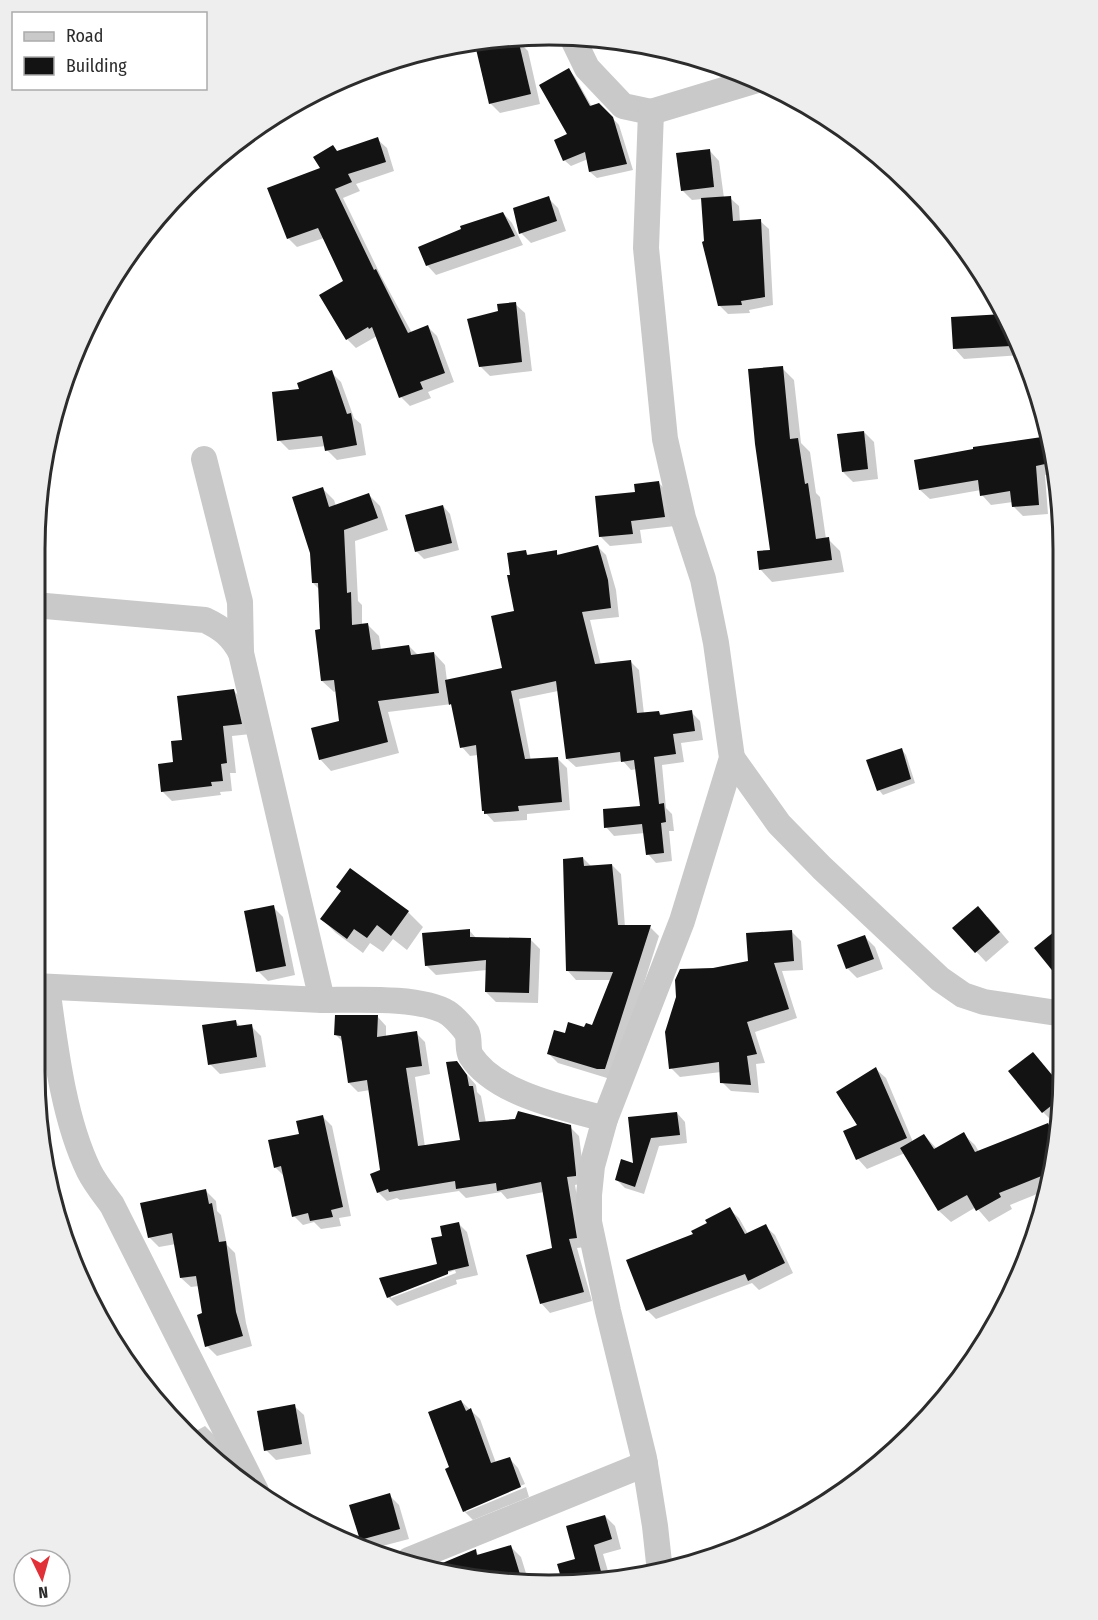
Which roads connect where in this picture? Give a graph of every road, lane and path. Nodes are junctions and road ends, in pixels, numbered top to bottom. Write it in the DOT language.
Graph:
graph roads {
  1 [pos="576,46"];
  2 [pos="744,84"];
  3 [pos="651,112"];
  4 [pos="204,459"];
  5 [pos="45,606"];
  6 [pos="241,653"];
  7 [pos="732,758"];
  8 [pos="45,986"];
  9 [pos="45,1000"];
  10 [pos="322,1000"];
  11 [pos="1053,1012"];
  12 [pos="605,1119"];
  13 [pos="645,1464"];
  14 [pos="248,1475"];
  15 [pos="416,1557"];
  16 [pos="659,1562"];
  1 -- 3 [label="street"];
  2 -- 3 [label="street"];
  3 -- 7 [label="street"];
  4 -- 6 [label="street"];
  5 -- 6 [label="street"];
  6 -- 10 [label="street"];
  7 -- 11 [label="street"];
  7 -- 12 [label="street"];
  8 -- 10 [label="street"];
  9 -- 14 [label="street"];
  10 -- 12 [label="street"];
  12 -- 13 [label="street"];
  13 -- 15 [label="street"];
  13 -- 16 [label="street"];
}
